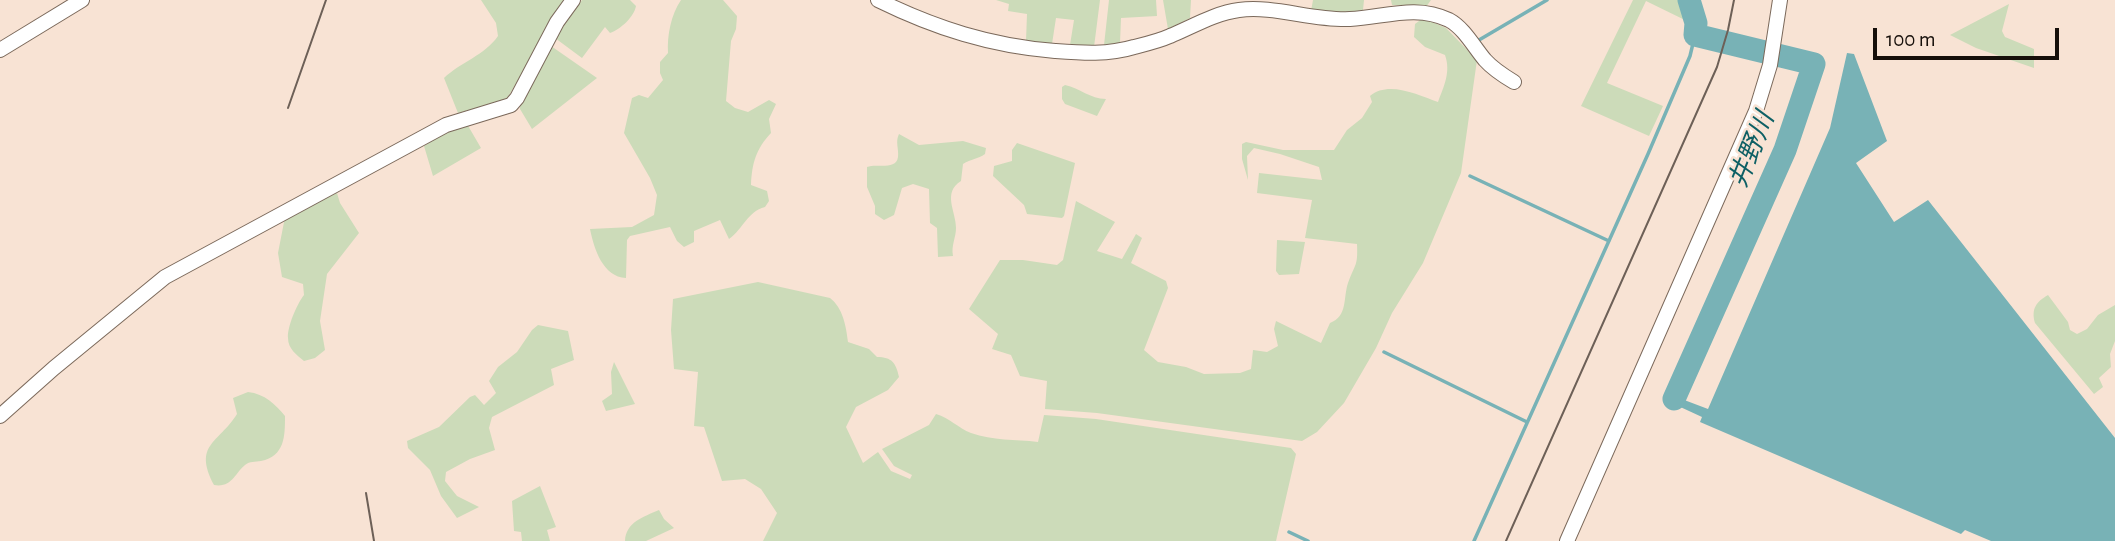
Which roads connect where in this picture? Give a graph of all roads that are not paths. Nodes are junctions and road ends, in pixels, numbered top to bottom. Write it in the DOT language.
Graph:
graph roads {
  1 [pos="82,0"];
  2 [pos="573,0"];
  3 [pos="878,0"];
  4 [pos="1780,0"];
  5 [pos="0,50"];
  6 [pos="1514,82"];
  7 [pos="0,416"];
  8 [pos="1567,541"];
  1 -- 5 [label="street"];
  2 -- 7 [label="street"];
  3 -- 6 [label="street"];
  4 -- 8 [label="street"];
}
